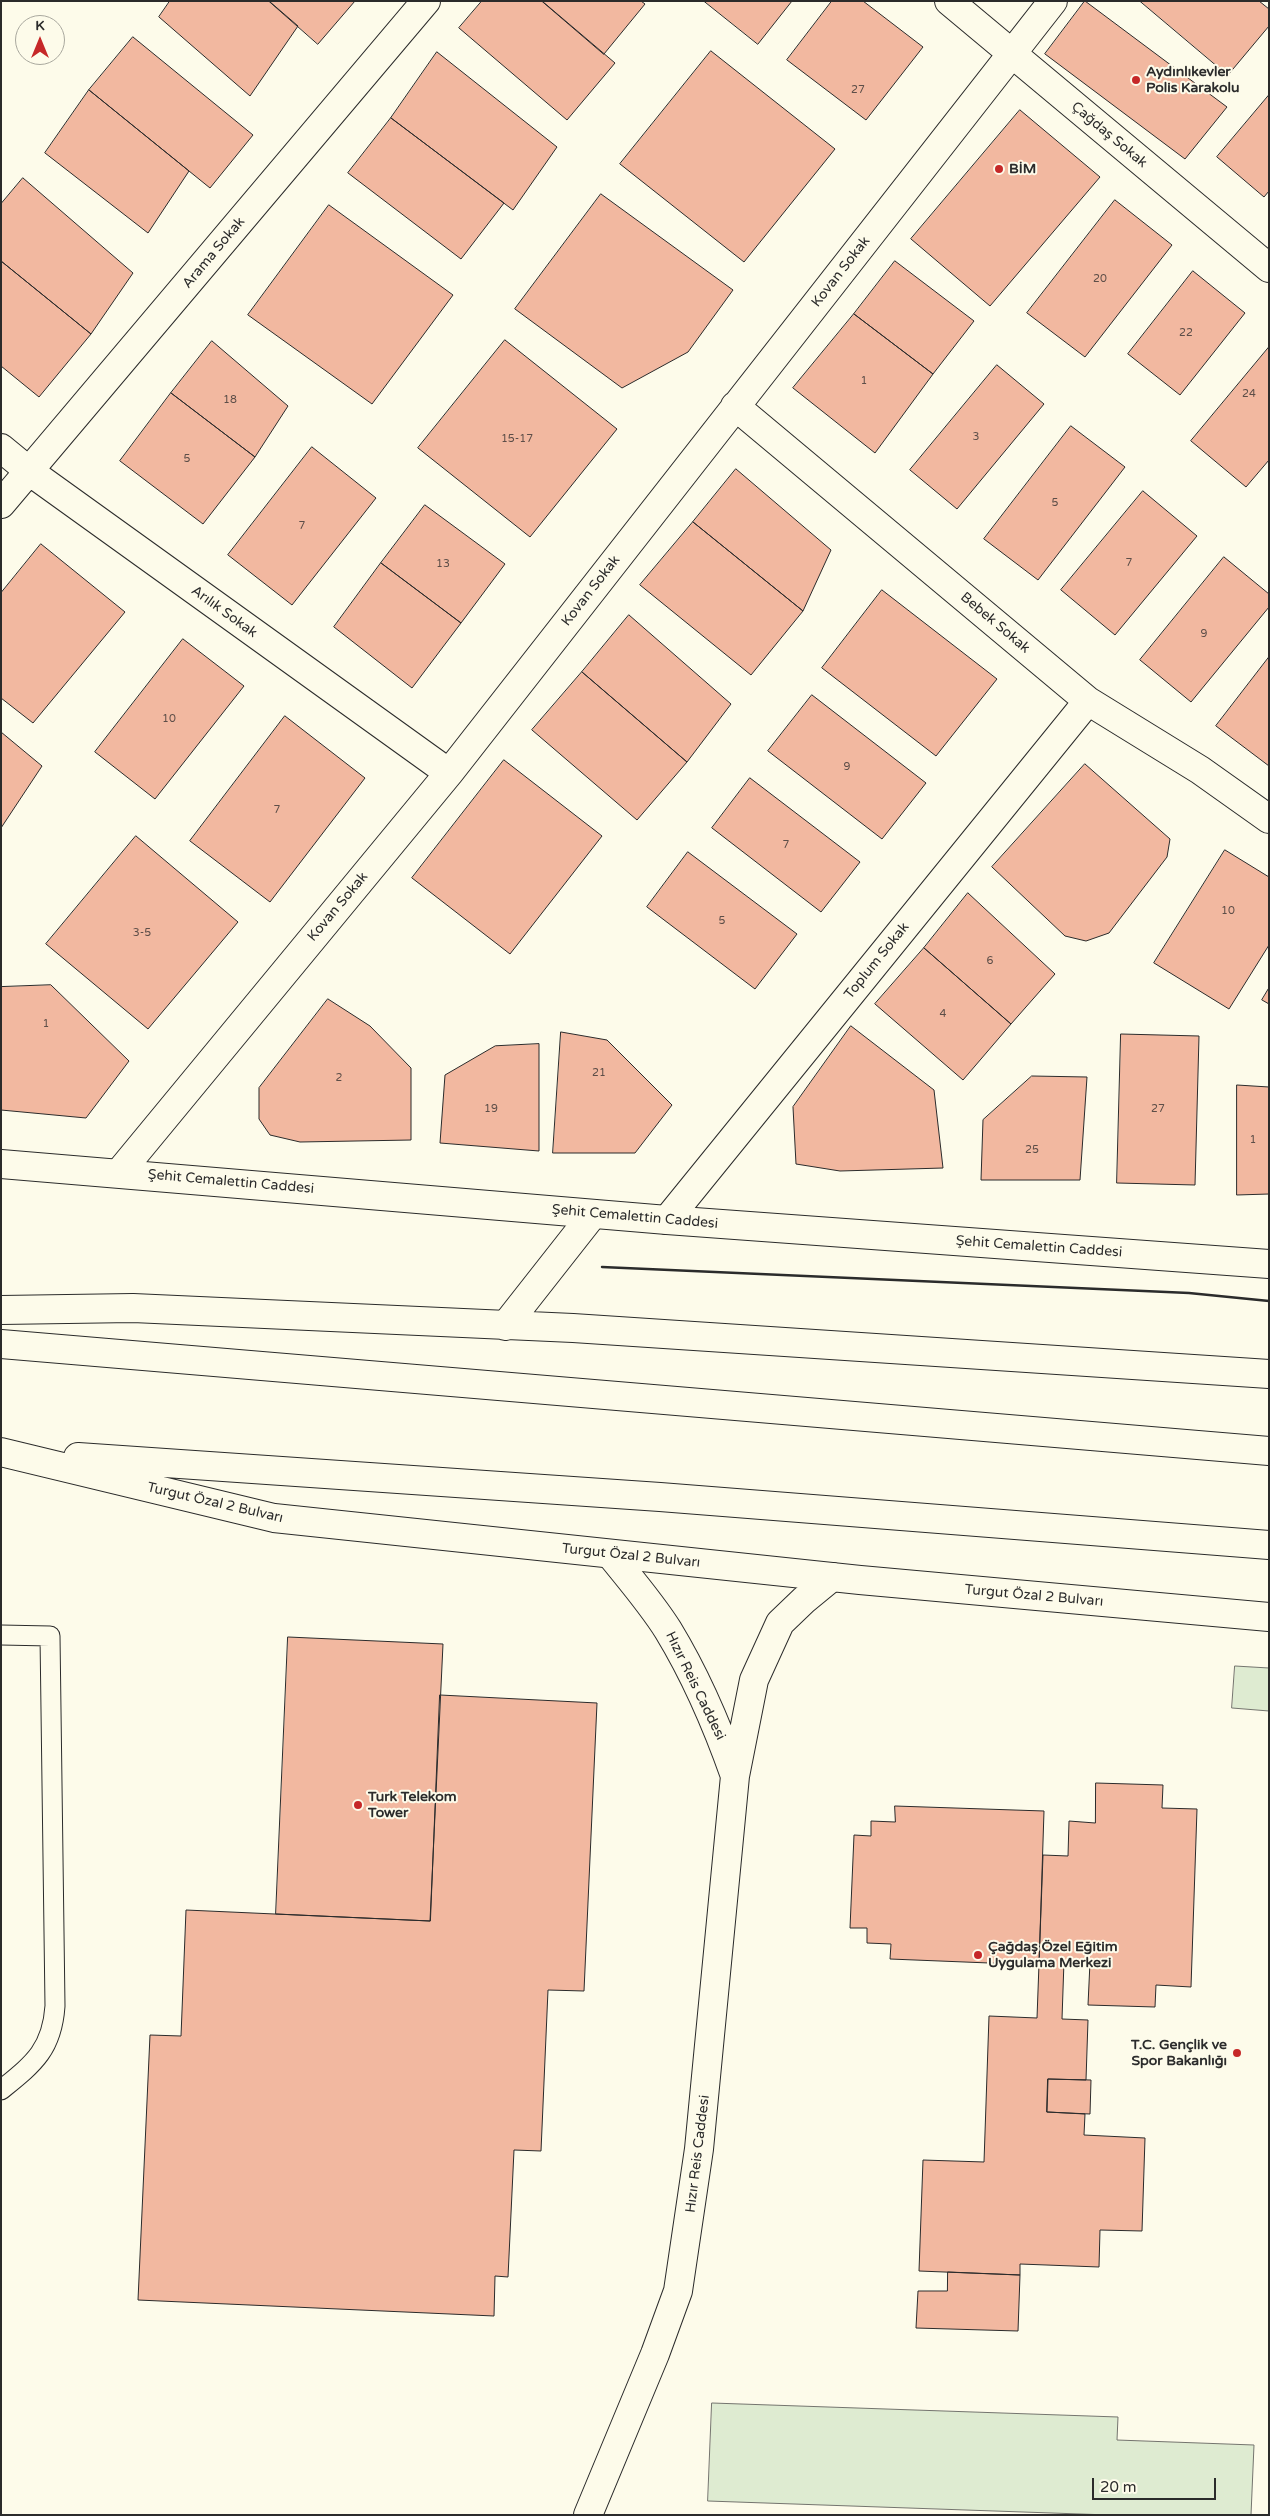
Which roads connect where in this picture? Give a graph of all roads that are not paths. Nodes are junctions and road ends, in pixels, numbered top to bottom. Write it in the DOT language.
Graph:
graph roads {
  1 [pos="426,1"];
  2 [pos="949,1"];
  3 [pos="1053,1"];
  4 [pos="1011,53"];
  5 [pos="1269,268"];
  6 [pos="735,406"];
  7 [pos="1,448"];
  8 [pos="29,471"];
  9 [pos="1,504"];
  10 [pos="1088,701"];
  11 [pos="449,773"];
  12 [pos="1269,819"];
  13 [pos="1,1164"];
  14 [pos="119,1173"];
  15 [pos="593,1214"];
  16 [pos="667,1220"];
  17 [pos="1269,1264"];
  18 [pos="1,1310"];
  19 [pos="505,1326"];
  20 [pos="1,1344"];
  21 [pos="1269,1374"];
  22 [pos="1269,1451"];
  23 [pos="1,1452"];
  24 [pos="1269,1546"];
  25 [pos="610,1554"];
  26 [pos="832,1577"];
  27 [pos="1269,1617"];
  28 [pos="1,1635"];
  29 [pos="735,1776"];
  30 [pos="1,2090"];
  31 [pos="588,2515"];
  1 -- 8 [label="main road, Arama Sokak"];
  2 -- 4 [label="main road, Çağdaş Sokak"];
  3 -- 4 [label="main road, Kovan Sokak"];
  4 -- 5 [label="main road, Çağdaş Sokak"];
  4 -- 6 [label="main road, Kovan Sokak"];
  6 -- 10 [label="main road, Bebek Sokak"];
  6 -- 11 [label="main road, Kovan Sokak"];
  7 -- 8 [label="main road, Arılık Sokak"];
  8 -- 9 [label="main road, Arama Sokak"];
  8 -- 11 [label="main road, Arılık Sokak"];
  10 -- 12 [label="main road, Bebek Sokak"];
  10 -- 16 [label="main road, Toplum Sokak"];
  11 -- 14 [label="main road, Kovan Sokak"];
  13 -- 14 [label="main road, Şehit Cemalettin Caddesi"];
  14 -- 15 [label="main road, Şehit Cemalettin Caddesi"];
  15 -- 16 [label="main road, Şehit Cemalettin Caddesi"];
  15 -- 19 [label="main road"];
  16 -- 17 [label="main road, Şehit Cemalettin Caddesi"];
  18 -- 19 [label="main road"];
  19 -- 21 [label="main road"];
  20 -- 22 [label="main road"];
  23 -- 24 [label="main road, Turgut Özal 2 Bulvarı"];
  23 -- 25 [label="main road, Turgut Özal 2 Bulvarı"];
  25 -- 26 [label="main road, Turgut Özal 2 Bulvarı"];
  25 -- 29 [label="main road, Hızır Reis Caddesi"];
  26 -- 27 [label="main road, Turgut Özal 2 Bulvarı"];
  26 -- 29 [label="main road, Hızır Reis Caddesi"];
  28 -- 30 [label="lane"];
  29 -- 31 [label="main road, Hızır Reis Caddesi"];
}
